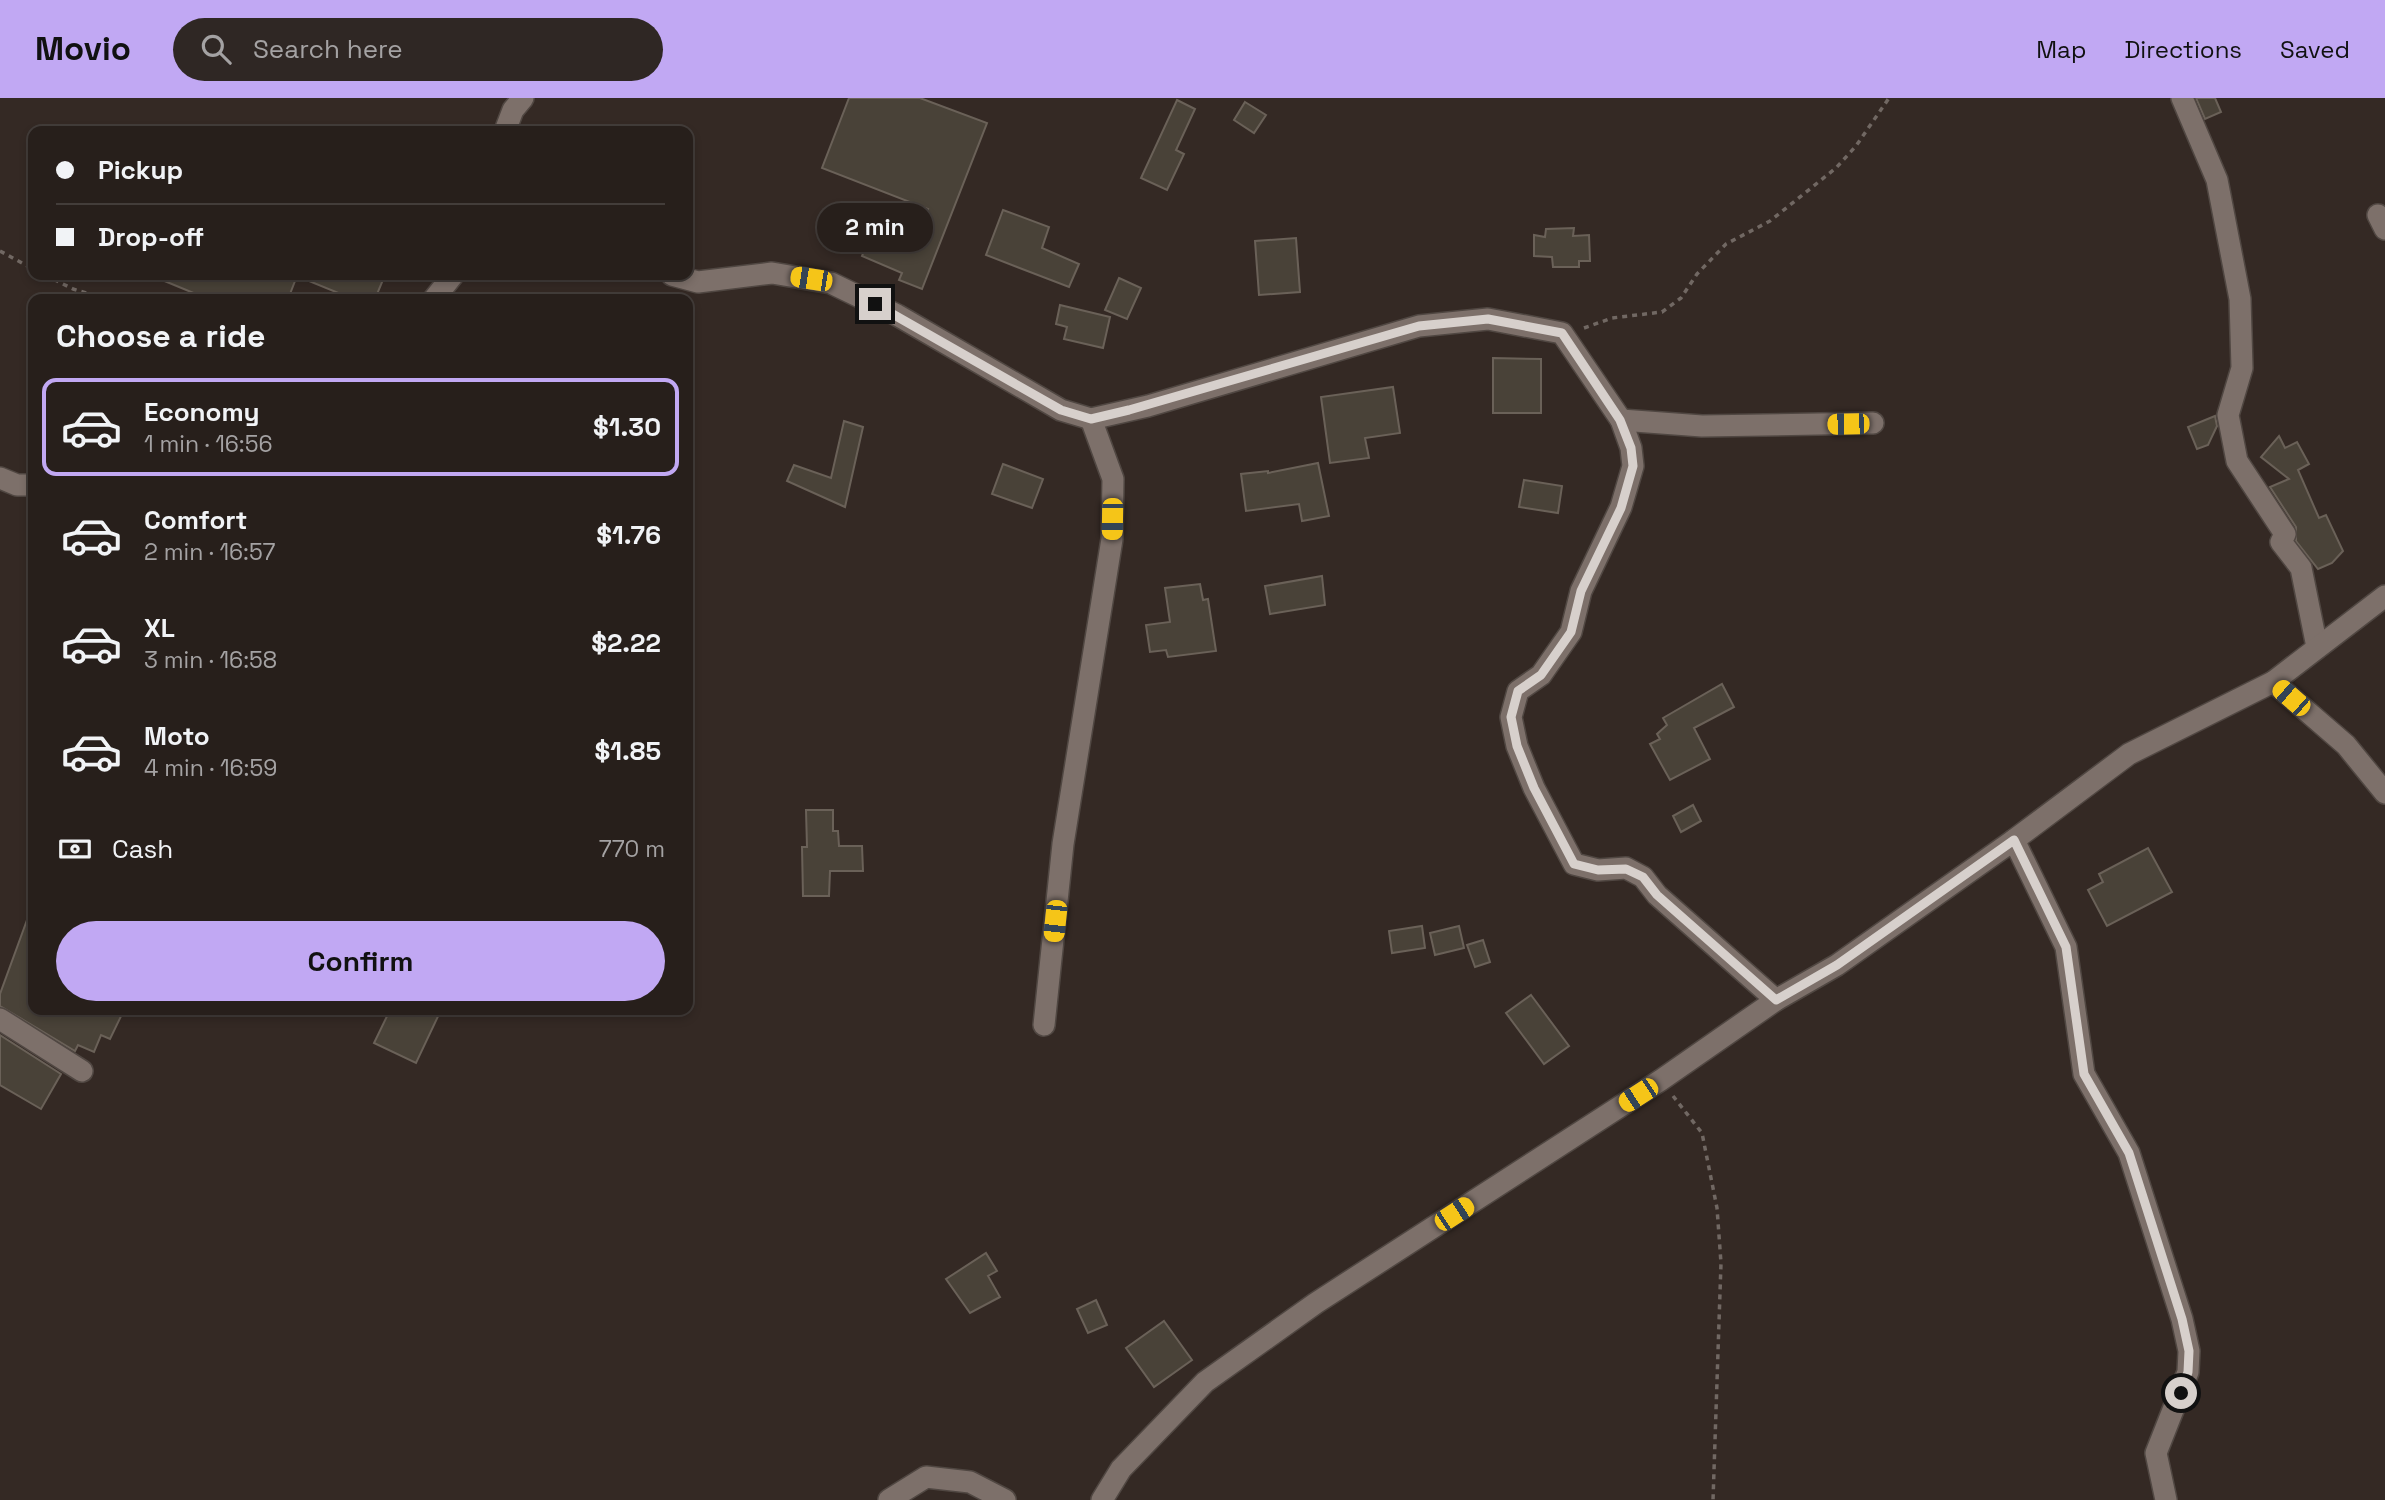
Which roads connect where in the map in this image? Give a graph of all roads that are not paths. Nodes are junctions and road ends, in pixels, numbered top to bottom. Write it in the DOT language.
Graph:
graph roads {
  1 [pos="523,98"];
  2 [pos="2182,98"];
  3 [pos="507,126"];
  4 [pos="449,280"];
  5 [pos="691,280"];
  6 [pos="438,294"];
  7 [pos="1091,419"];
  8 [pos="1620,420"];
  9 [pos="1873,423"];
  10 [pos="0,478"];
  11 [pos="28,485"];
  12 [pos="2385,596"];
  13 [pos="2317,647"];
  14 [pos="2273,682"];
  15 [pos="2385,793"];
  16 [pos="2014,840"];
  17 [pos="1776,1000"];
  18 [pos="0,1019"];
  19 [pos="1044,1025"];
  20 [pos="82,1071"];
  21 [pos="889,1500"];
  22 [pos="1005,1500"];
  23 [pos="1102,1500"];
  24 [pos="2166,1500"];
  1 -- 3 [label="street"];
  2 -- 13 [label="street"];
  4 -- 6 [label="street"];
  5 -- 7 [label="street"];
  7 -- 8 [label="street"];
  7 -- 19 [label="street"];
  8 -- 9 [label="street"];
  8 -- 17 [label="street"];
  10 -- 11 [label="street"];
  12 -- 13 [label="street"];
  13 -- 14 [label="street"];
  14 -- 15 [label="street"];
  14 -- 16 [label="street"];
  16 -- 17 [label="street"];
  16 -- 24 [label="street"];
  17 -- 23 [label="street"];
  18 -- 20 [label="street"];
  21 -- 22 [label="street"];
}
